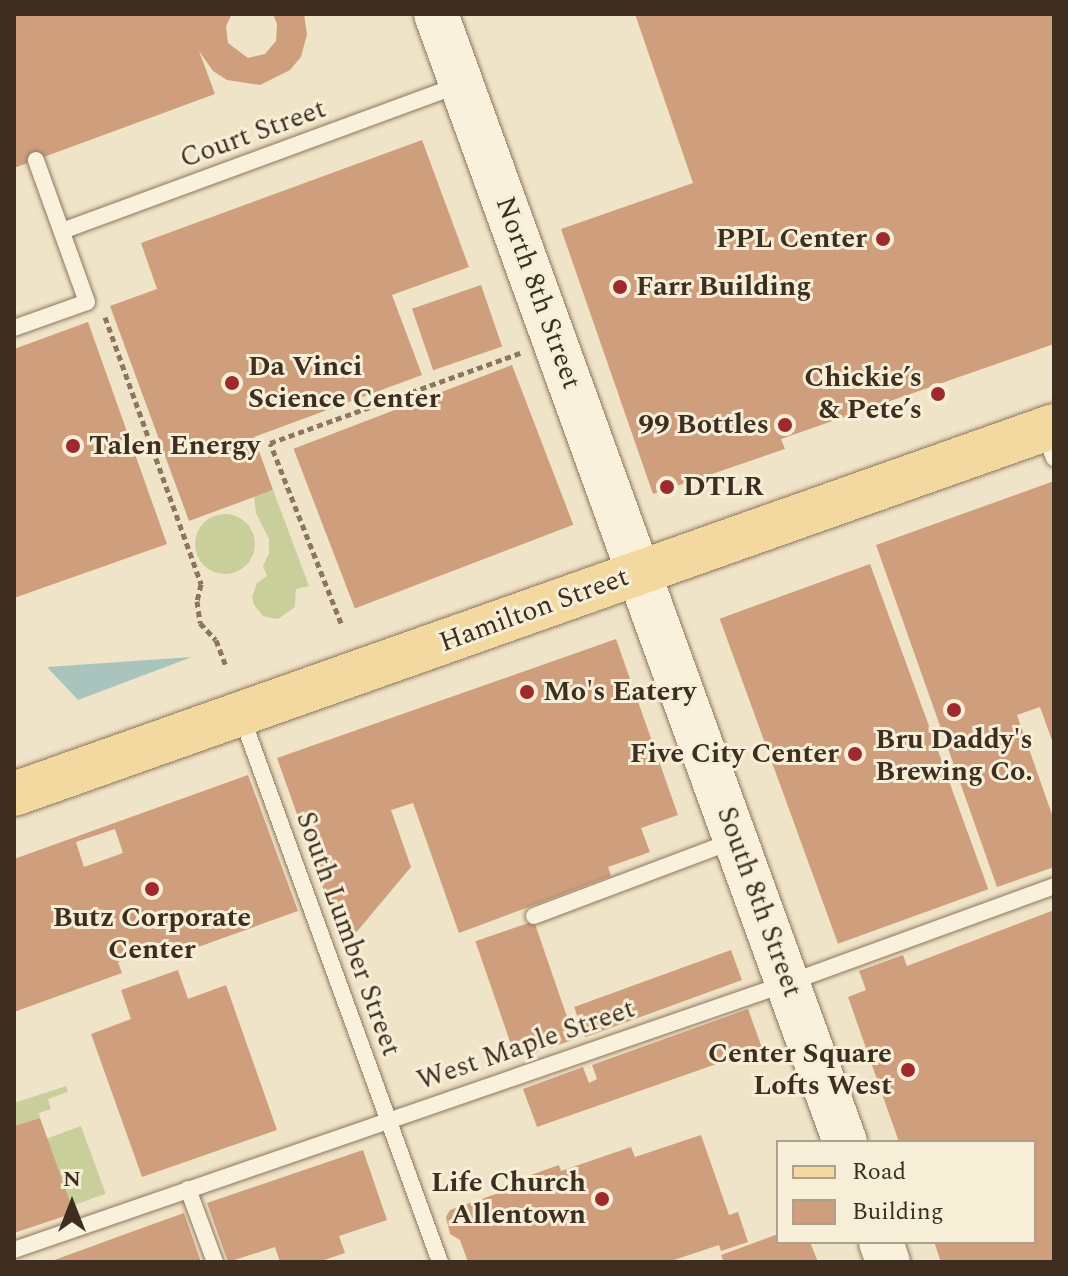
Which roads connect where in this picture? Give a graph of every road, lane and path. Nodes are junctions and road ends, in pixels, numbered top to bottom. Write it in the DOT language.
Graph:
graph roads {
  1 [pos="436,14"];
  2 [pos="461,84"];
  3 [pos="36,160"];
  4 [pos="62,231"];
  5 [pos="104,316"];
  6 [pos="14,328"];
  7 [pos="555,341"];
  8 [pos="1051,438"];
  9 [pos="640,572"];
  10 [pos="341,623"];
  11 [pos="225,664"];
  12 [pos="241,714"];
  13 [pos="14,794"];
  14 [pos="736,839"];
  15 [pos="1054,886"];
  16 [pos="534,916"];
  17 [pos="788,983"];
  18 [pos="388,1120"];
  19 [pos="844,1140"];
  20 [pos="188,1189"];
  21 [pos="14,1250"];
  22 [pos="215,1262"];
  23 [pos="440,1262"];
  1 -- 2 [label="main road, North 8th Street"];
  2 -- 4 [label="lane, Court Street"];
  2 -- 7 [label="main road, North 8th Street"];
  3 -- 4 [label="lane"];
  4 -- 6 [label="lane"];
  5 -- 11 [label="path"];
  7 -- 9 [label="main road, North 8th Street"];
  7 -- 10 [label="path"];
  8 -- 9 [label="main road, Hamilton Street"];
  9 -- 12 [label="main road, Hamilton Street"];
  9 -- 14 [label="main road, South 8th Street"];
  12 -- 13 [label="main road, Hamilton Street"];
  12 -- 18 [label="lane, South Lumber Street"];
  14 -- 16 [label="lane"];
  14 -- 17 [label="main road, South 8th Street"];
  15 -- 17 [label="lane, West Maple Street"];
  17 -- 18 [label="lane, West Maple Street"];
  17 -- 19 [label="main road, South 8th Street"];
  18 -- 20 [label="lane, West Maple Street"];
  18 -- 23 [label="lane, South Lumber Street"];
  20 -- 21 [label="lane, West Maple Street"];
  20 -- 22 [label="lane"];
}
